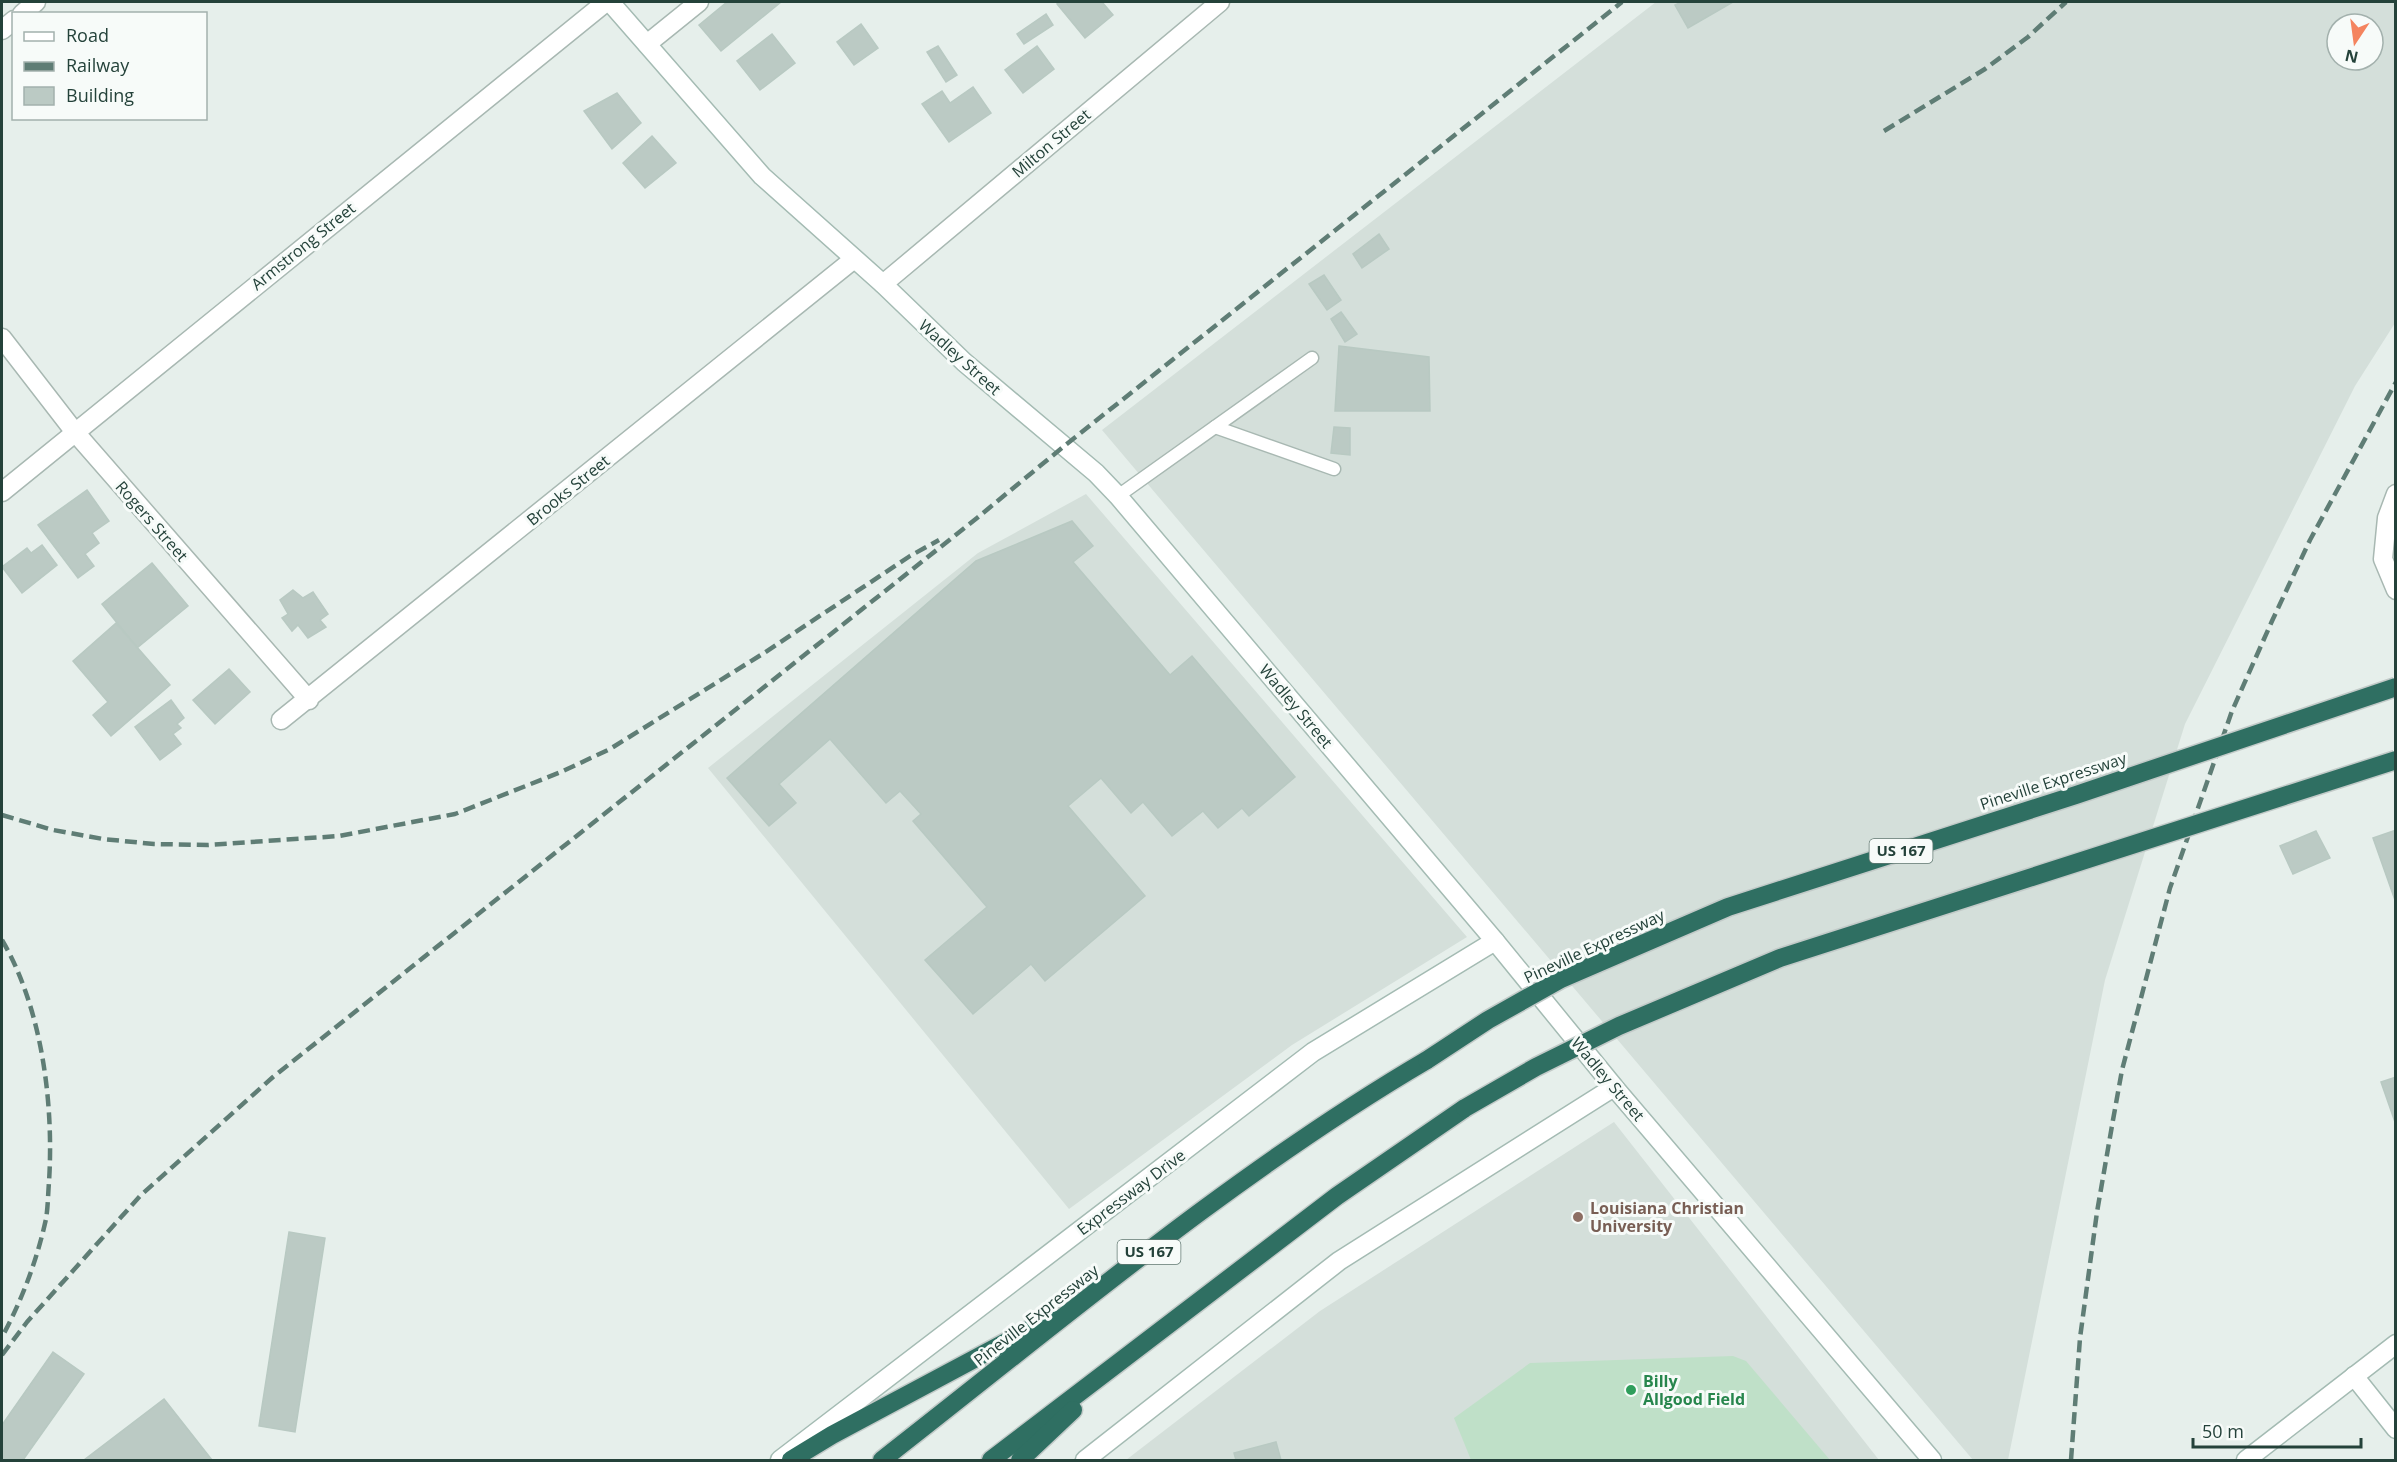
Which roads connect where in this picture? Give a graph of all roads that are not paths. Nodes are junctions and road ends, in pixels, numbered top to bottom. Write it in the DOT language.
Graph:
graph roads {
  1 [pos="36,2"];
  2 [pos="608,2"];
  3 [pos="699,2"];
  4 [pos="1220,2"];
  5 [pos="1205,9"];
  6 [pos="24,12"];
  7 [pos="647,44"];
  8 [pos="854,259"];
  9 [pos="883,284"];
  10 [pos="2,338"];
  11 [pos="1312,358"];
  12 [pos="1215,427"];
  13 [pos="74,431"];
  14 [pos="1334,469"];
  15 [pos="2,492"];
  16 [pos="2396,494"];
  17 [pos="1118,496"];
  18 [pos="2396,590"];
  19 [pos="2396,687"];
  20 [pos="309,700"];
  21 [pos="281,720"];
  22 [pos="2396,760"];
  23 [pos="1495,941"];
  24 [pos="1614,1087"];
  25 [pos="1087,1300"];
  26 [pos="2396,1344"];
  27 [pos="1131,1355"];
  28 [pos="2354,1376"];
  29 [pos="2396,1428"];
  30 [pos="780,1461"];
  31 [pos="791,1461"];
  32 [pos="882,1461"];
  33 [pos="992,1461"];
  34 [pos="1020,1461"];
  35 [pos="1085,1461"];
  36 [pos="1932,1461"];
  37 [pos="2246,1461"];
  1 -- 6 [label="street"];
  2 -- 7 [label="street, Wadley Street"];
  2 -- 13 [label="street, Armstrong Street"];
  3 -- 7 [label="street"];
  4 -- 5 [label="street, Milton Street"];
  5 -- 9 [label="street, Milton Street"];
  7 -- 8 [label="street, Wadley Street"];
  8 -- 9 [label="street, Wadley Street"];
  8 -- 20 [label="street, Brooks Street"];
  9 -- 17 [label="street, Wadley Street"];
  10 -- 13 [label="street, Rogers Street"];
  11 -- 12 [label="lane"];
  12 -- 14 [label="lane"];
  12 -- 17 [label="lane"];
  13 -- 15 [label="street, Armstrong Street"];
  13 -- 20 [label="street, Rogers Street"];
  16 -- 18 [label="street"];
  17 -- 23 [label="street, Wadley Street"];
  19 -- 25 [label="highway, Pineville Expressway / US 167, bridge"];
  20 -- 21 [label="street, Brooks Street"];
  22 -- 27 [label="highway, bridge"];
  23 -- 24 [label="street, Wadley Street"];
  23 -- 30 [label="street, Expressway Drive"];
  24 -- 35 [label="street"];
  24 -- 36 [label="street, Wadley Street"];
  25 -- 31 [label="highway"];
  25 -- 32 [label="highway, Pineville Expressway / US 167"];
  26 -- 28 [label="street"];
  27 -- 33 [label="highway"];
  27 -- 34 [label="highway"];
  28 -- 29 [label="street"];
  28 -- 37 [label="street"];
}
